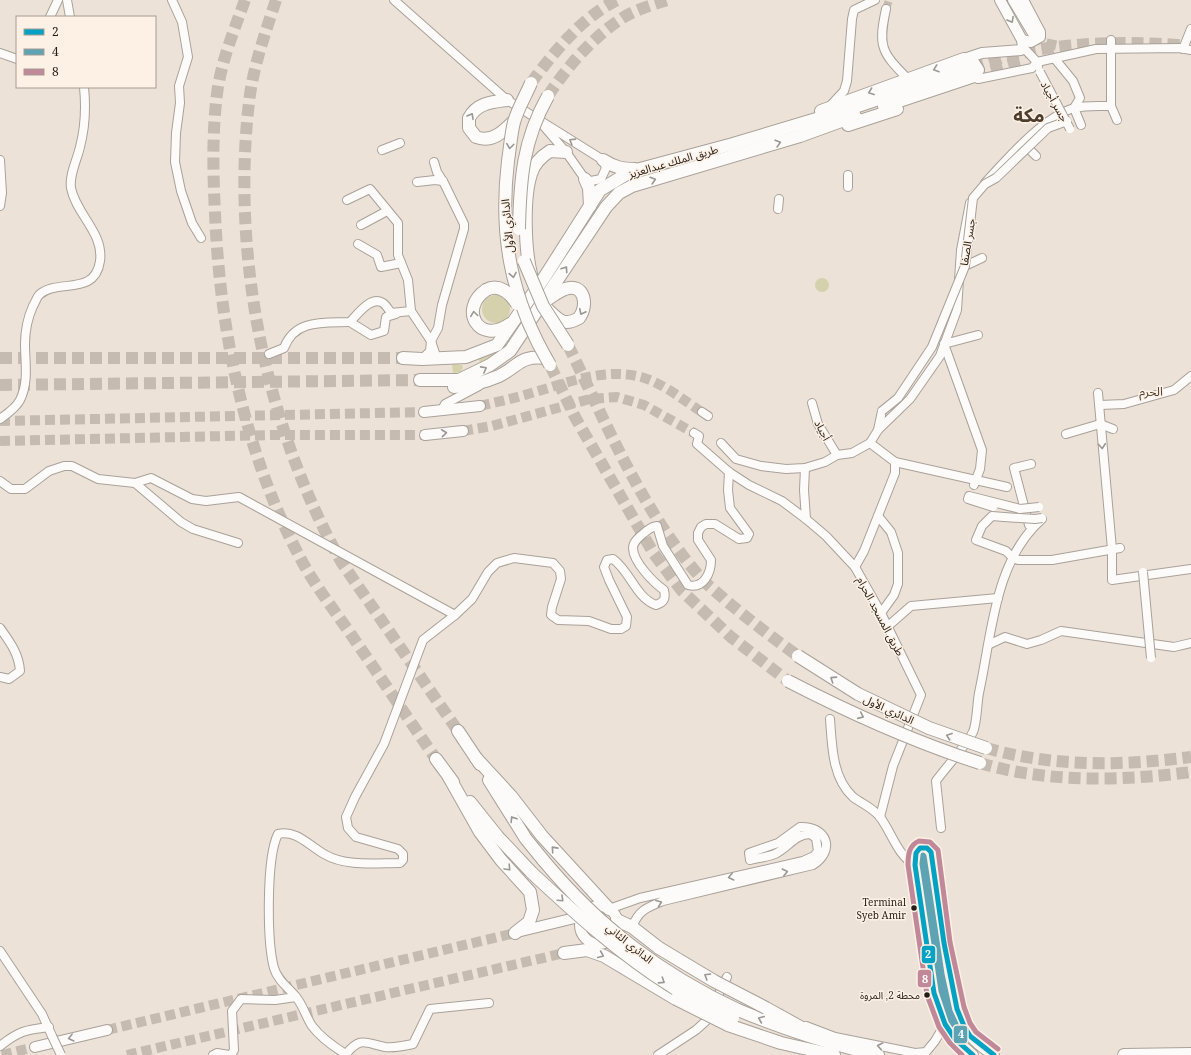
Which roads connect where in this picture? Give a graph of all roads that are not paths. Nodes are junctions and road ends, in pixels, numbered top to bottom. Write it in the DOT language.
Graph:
graph roads {
  1 [pos="58,0"];
  2 [pos="67,0"];
  3 [pos="172,0"];
  4 [pos="394,0"];
  5 [pos="875,0"];
  6 [pos="1000,0"];
  7 [pos="1013,0"];
  8 [pos="1022,0"];
  9 [pos="886,9"];
  10 [pos="50,16"];
  11 [pos="70,16"];
  12 [pos="1191,29"];
  13 [pos="1034,35"];
  14 [pos="1096,40"];
  15 [pos="1111,40"];
  16 [pos="1023,44"];
  17 [pos="1096,49"];
  18 [pos="1112,49"];
  19 [pos="1187,50"];
  20 [pos="0,54"];
  21 [pos="16,59"];
  22 [pos="1055,59"];
  23 [pos="1037,62"];
  24 [pos="972,70"];
  25 [pos="907,78"];
  26 [pos="531,83"];
  27 [pos="84,88"];
  28 [pos="548,96"];
  29 [pos="507,100"];
  30 [pos="1111,106"];
  31 [pos="828,108"];
  32 [pos="1074,108"];
  33 [pos="1117,120"];
  34 [pos="514,121"];
  35 [pos="541,123"];
  36 [pos="1069,125"];
  37 [pos="1081,125"];
  38 [pos="774,132"];
  39 [pos="400,143"];
  40 [pos="1024,144"];
  41 [pos="382,150"];
  42 [pos="566,152"];
  43 [pos="1036,156"];
  44 [pos="0,160"];
  45 [pos="603,160"];
  46 [pos="434,162"];
  47 [pos="640,169"];
  48 [pos="848,174"];
  49 [pos="585,179"];
  50 [pos="443,181"];
  51 [pos="417,182"];
  52 [pos="848,188"];
  53 [pos="779,199"];
  54 [pos="347,200"];
  55 [pos="0,206"];
  56 [pos="590,206"];
  57 [pos="778,209"];
  58 [pos="387,211"];
  59 [pos="584,217"];
  60 [pos="595,224"];
  61 [pos="361,225"];
  62 [pos="201,238"];
  63 [pos="358,244"];
  64 [pos="982,258"];
  65 [pos="401,263"];
  66 [pos="527,263"];
  67 [pos="965,266"];
  68 [pos="542,305"];
  69 [pos="411,311"];
  70 [pos="397,313"];
  71 [pos="520,320"];
  72 [pos="350,322"];
  73 [pos="978,335"];
  74 [pos="431,341"];
  75 [pos="944,344"];
  76 [pos="568,345"];
  77 [pos="269,354"];
  78 [pos="403,358"];
  79 [pos="422,359"];
  80 [pos="437,359"];
  81 [pos="1191,376"];
  82 [pos="486,381"];
  83 [pos="1098,393"];
  84 [pos="812,403"];
  85 [pos="1100,405"];
  86 [pos="480,406"];
  87 [pos="442,410"];
  88 [pos="424,412"];
  89 [pos="0,419"];
  90 [pos="1100,424"];
  91 [pos="1113,429"];
  92 [pos="878,430"];
  93 [pos="463,431"];
  94 [pos="696,434"];
  95 [pos="1066,434"];
  96 [pos="425,435"];
  97 [pos="721,443"];
  98 [pos="870,443"];
  99 [pos="837,455"];
  100 [pos="895,462"];
  101 [pos="1031,464"];
  102 [pos="805,468"];
  103 [pos="730,472"];
  104 [pos="0,481"];
  105 [pos="974,482"];
  106 [pos="135,483"];
  107 [pos="1007,487"];
  108 [pos="1039,507"];
  109 [pos="878,516"];
  110 [pos="992,516"];
  111 [pos="806,519"];
  112 [pos="1030,529"];
  113 [pos="238,543"];
  114 [pos="1120,548"];
  115 [pos="1112,549"];
  116 [pos="1012,557"];
  117 [pos="855,567"];
  118 [pos="1191,569"];
  119 [pos="1144,572"];
  120 [pos="998,598"];
  121 [pos="882,613"];
  122 [pos="455,615"];
  123 [pos="887,627"];
  124 [pos="0,628"];
  125 [pos="1191,643"];
  126 [pos="990,644"];
  127 [pos="798,656"];
  128 [pos="1151,658"];
  129 [pos="0,677"];
  130 [pos="788,681"];
  131 [pos="830,719"];
  132 [pos="458,731"];
  133 [pos="986,748"];
  134 [pos="476,758"];
  135 [pos="436,759"];
  136 [pos="980,763"];
  137 [pos="449,777"];
  138 [pos="880,816"];
  139 [pos="941,828"];
  140 [pos="915,865"];
  141 [pos="609,909"];
  142 [pos="583,916"];
  143 [pos="617,920"];
  144 [pos="632,928"];
  145 [pos="515,933"];
  146 [pos="594,943"];
  147 [pos="0,951"];
  148 [pos="564,954"];
  149 [pos="727,977"];
  150 [pos="296,997"];
  151 [pos="489,1003"];
  152 [pos="733,1018"];
  153 [pos="793,1022"];
  154 [pos="945,1024"];
  155 [pos="49,1027"];
  156 [pos="107,1030"];
  157 [pos="829,1044"];
  158 [pos="0,1046"];
  159 [pos="35,1047"];
  160 [pos="346,1054"];
  161 [pos="928,1054"];
  162 [pos="1186,1054"];
  163 [pos="60,1055"];
  164 [pos="213,1055"];
  165 [pos="230,1055"];
  166 [pos="658,1055"];
  167 [pos="835,1055"];
  168 [pos="878,1055"];
  169 [pos="973,1055"];
  170 [pos="994,1055"];
  171 [pos="1124,1055"];
  1 -- 10 [label="street"];
  2 -- 11 [label="street"];
  3 -- 62 [label="street"];
  4 -- 29 [label="street"];
  5 -- 31 [label="street"];
  6 -- 16 [label="main road, one-way"];
  7 -- 13 [label="main road"];
  8 -- 16 [label="main road"];
  9 -- 25 [label="street"];
  12 -- 19 [label="street"];
  14 -- 17 [label="street"];
  15 -- 18 [label="street"];
  16 -- 23 [label="street"];
  16 -- 24 [label="main road"];
  17 -- 18 [label="street"];
  17 -- 22 [label="street"];
  18 -- 19 [label="street"];
  18 -- 30 [label="street"];
  20 -- 21 [label="street"];
  22 -- 23 [label="street"];
  22 -- 32 [label="street"];
  23 -- 24 [label="street"];
  23 -- 36 [label="street, جسر أجياد, bridge"];
  24 -- 25 [label="highway, one-way"];
  24 -- 38 [label="highway, طريق الملك عبدالعزيز"];
  60 -- 24 [label="highway, طريق الملك عبدالعزيز, one-way"];
  25 -- 31 [label="highway, one-way"];
  26 -- 34 [label="highway, الدائري الأول, bridge"];
  27 -- 89 [label="street"];
  28 -- 66 [label="highway, الدائري الأول, bridge"];
  34 -- 29 [label="highway, one-way"];
  29 -- 35 [label="street"];
  30 -- 32 [label="street"];
  30 -- 33 [label="street"];
  31 -- 38 [label="highway"];
  32 -- 37 [label="street"];
  32 -- 40 [label="street"];
  34 -- 71 [label="highway, الدائري الأول, one-way, bridge"];
  35 -- 42 [label="street"];
  45 -- 35 [label="street, one-way"];
  36 -- 67 [label="street, جسر الصفا, bridge"];
  38 -- 47 [label="highway, طريق الملك عبدالعزيز"];
  39 -- 41 [label="street"];
  40 -- 43 [label="street"];
  40 -- 75 [label="street"];
  42 -- 49 [label="street"];
  42 -- 66 [label="highway"];
  44 -- 55 [label="street"];
  45 -- 47 [label="highway"];
  45 -- 49 [label="street"];
  46 -- 50 [label="street"];
  47 -- 56 [label="highway, طريق الملك عبدالعزيز"];
  48 -- 52 [label="street"];
  49 -- 56 [label="highway"];
  50 -- 51 [label="street"];
  50 -- 74 [label="street"];
  53 -- 57 [label="street"];
  54 -- 58 [label="street"];
  56 -- 59 [label="highway, طريق الملك عبدالعزيز"];
  58 -- 61 [label="street"];
  58 -- 65 [label="street"];
  59 -- 60 [label="highway"];
  59 -- 71 [label="highway, طريق الملك عبدالعزيز"];
  68 -- 60 [label="highway, طريق الملك عبدالعزيز, one-way"];
  63 -- 65 [label="street"];
  64 -- 67 [label="street"];
  65 -- 69 [label="street"];
  66 -- 68 [label="highway, الدائري الأول, bridge"];
  67 -- 92 [label="street, جسر الصفا, bridge"];
  68 -- 68 [label="highway, one-way, bridge"];
  68 -- 76 [label="highway, الدائري الأول, bridge"];
  82 -- 68 [label="highway, طريق الملك عبدالعزيز, one-way"];
  69 -- 70 [label="street"];
  69 -- 74 [label="street"];
  70 -- 72 [label="street"];
  70 -- 72 [label="street"];
  71 -- 71 [label="highway, one-way, bridge"];
  71 -- 80 [label="highway, طريق الملك عبدالعزيز"];
  71 -- 82 [label="highway, الدائري الأول, bridge"];
  72 -- 77 [label="street"];
  73 -- 75 [label="street"];
  74 -- 79 [label="street"];
  74 -- 80 [label="street"];
  75 -- 92 [label="street"];
  75 -- 105 [label="street"];
  78 -- 79 [label="highway, طريق الملك عبدالعزيز"];
  79 -- 80 [label="highway, طريق الملك عبدالعزيز"];
  81 -- 85 [label="street"];
  82 -- 87 [label="street"];
  83 -- 85 [label="street"];
  84 -- 99 [label="street, أجياد"];
  85 -- 90 [label="street"];
  86 -- 87 [label="main road"];
  87 -- 88 [label="main road"];
  90 -- 91 [label="street"];
  90 -- 95 [label="street"];
  90 -- 115 [label="street, one-way"];
  92 -- 98 [label="street"];
  96 -- 93 [label="main road, one-way"];
  94 -- 103 [label="street, طريق المسجد الحرام"];
  97 -- 102 [label="street"];
  98 -- 99 [label="street"];
  98 -- 100 [label="street"];
  99 -- 102 [label="street"];
  100 -- 105 [label="street"];
  100 -- 109 [label="street"];
  101 -- 112 [label="street"];
  102 -- 111 [label="street"];
  103 -- 111 [label="street, طريق المسجد الحرام"];
  103 -- 122 [label="street"];
  104 -- 106 [label="street"];
  105 -- 107 [label="street"];
  106 -- 113 [label="street"];
  106 -- 122 [label="street"];
  108 -- 110 [label="street, bridge"];
  109 -- 117 [label="street"];
  109 -- 121 [label="street"];
  110 -- 112 [label="street, bridge"];
  110 -- 116 [label="street"];
  111 -- 117 [label="street, طريق المسجد الحرام"];
  112 -- 116 [label="street"];
  114 -- 115 [label="street"];
  115 -- 116 [label="street"];
  115 -- 118 [label="street"];
  116 -- 120 [label="street"];
  117 -- 121 [label="street, طريق المسجد الحرام"];
  119 -- 128 [label="street, bridge"];
  120 -- 123 [label="street"];
  120 -- 126 [label="street"];
  121 -- 123 [label="street, طريق المسجد الحرام"];
  122 -- 150 [label="street"];
  123 -- 138 [label="street, طريق المسجد الحرام"];
  124 -- 129 [label="street"];
  125 -- 126 [label="street"];
  126 -- 139 [label="street"];
  133 -- 127 [label="highway, الدائري الأول, one-way, bridge"];
  130 -- 136 [label="highway, الدائري الأول, one-way, bridge"];
  131 -- 138 [label="street"];
  132 -- 134 [label="highway, الدائري الثاني"];
  141 -- 134 [label="highway, one-way"];
  152 -- 134 [label="highway, الدائري الثاني, one-way, bridge"];
  135 -- 137 [label="highway, الدائري الثاني"];
  137 -- 145 [label="highway, one-way"];
  137 -- 152 [label="highway, الدائري الثاني, one-way, bridge"];
  138 -- 140 [label="street"];
  140 -- 154 [label="main road"];
  140 -- 170 [label="main road"];
  141 -- 142 [label="main road"];
  141 -- 143 [label="main road"];
  144 -- 141 [label="street, one-way"];
  142 -- 145 [label="main road"];
  142 -- 146 [label="main road"];
  143 -- 144 [label="highway"];
  143 -- 146 [label="main road"];
  153 -- 144 [label="highway, one-way, bridge"];
  146 -- 148 [label="main road"];
  147 -- 155 [label="street"];
  148 -- 152 [label="highway, one-way, bridge"];
  149 -- 166 [label="street"];
  150 -- 160 [label="street"];
  150 -- 165 [label="street"];
  151 -- 160 [label="street"];
  157 -- 152 [label="highway, الدائري الثاني, one-way"];
  152 -- 167 [label="highway"];
  153 -- 157 [label="highway"];
  161 -- 153 [label="street, one-way"];
  154 -- 161 [label="street"];
  154 -- 169 [label="main road"];
  155 -- 158 [label="street"];
  155 -- 163 [label="street, bridge"];
  156 -- 159 [label="main road, one-way"];
  157 -- 168 [label="highway, الدائري الثاني"];
  162 -- 171 [label="highway"];
  164 -- 165 [label="street"];
}
